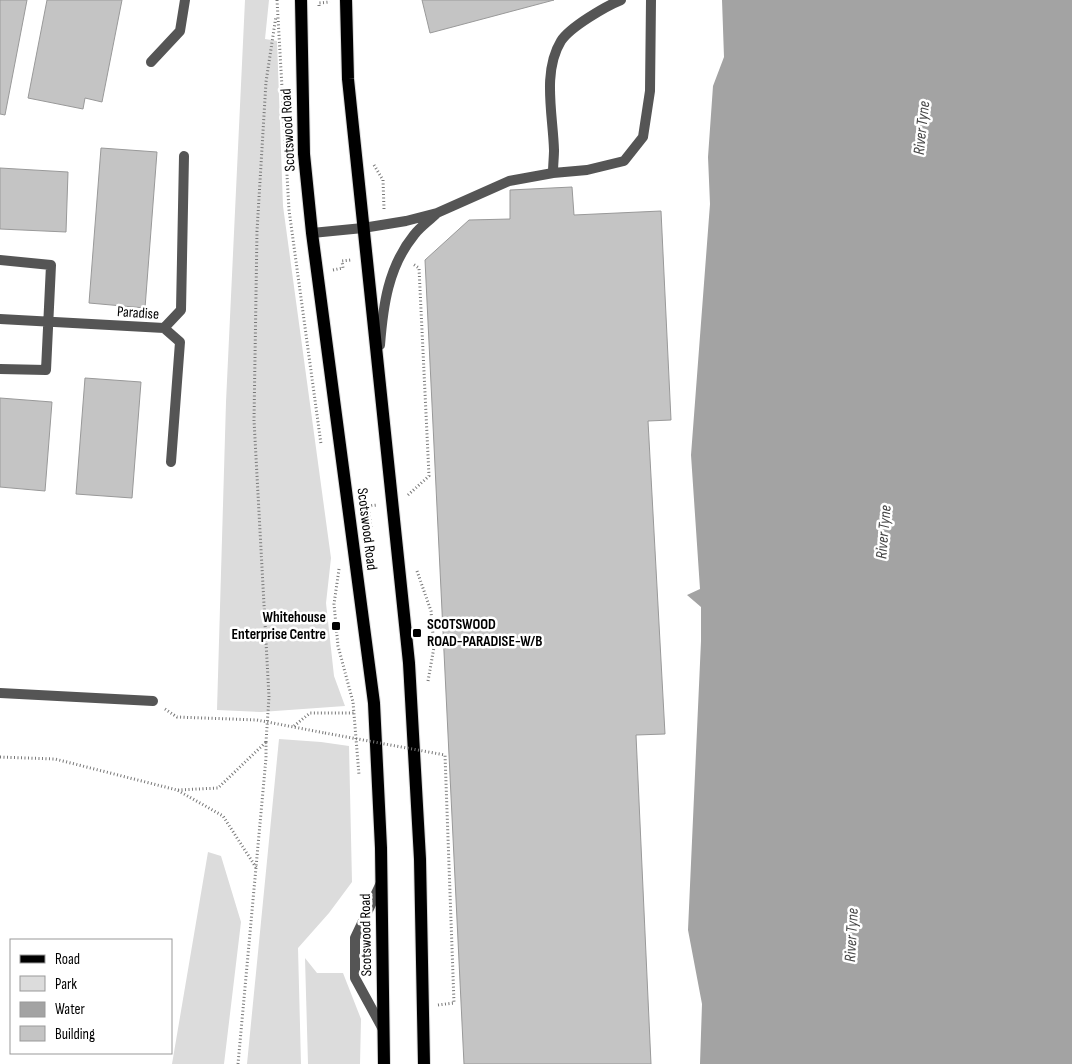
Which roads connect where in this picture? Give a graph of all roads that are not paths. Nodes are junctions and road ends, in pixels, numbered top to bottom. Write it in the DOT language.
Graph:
graph roads {
  1 [pos="185,0"];
  2 [pos="301,0"];
  3 [pos="346,0"];
  4 [pos="621,0"];
  5 [pos="651,0"];
  6 [pos="151,62"];
  7 [pos="184,156"];
  8 [pos="553,173"];
  9 [pos="437,213"];
  10 [pos="363,228"];
  11 [pos="312,233"];
  12 [pos="0,260"];
  13 [pos="0,319"];
  14 [pos="48,322"];
  15 [pos="164,328"];
  16 [pos="0,369"];
  17 [pos="377,373"];
  18 [pos="171,462"];
  19 [pos="0,694"];
  20 [pos="152,701"];
  21 [pos="382,882"];
  22 [pos="384,1031"];
  23 [pos="384,1064"];
  24 [pos="424,1064"];
  1 -- 6 [label="lane"];
  2 -- 11 [label="main road, Scotswood Road"];
  3 -- 10 [label="main road, Scotswood Road"];
  4 -- 8 [label="lane"];
  5 -- 8 [label="lane"];
  7 -- 15 [label="lane"];
  8 -- 9 [label="lane"];
  9 -- 10 [label="lane"];
  9 -- 17 [label="lane"];
  10 -- 11 [label="lane"];
  10 -- 17 [label="main road, Scotswood Road"];
  11 -- 21 [label="main road, Scotswood Road"];
  12 -- 14 [label="lane"];
  13 -- 14 [label="lane, Paradise"];
  14 -- 15 [label="lane, Paradise"];
  14 -- 16 [label="lane"];
  15 -- 18 [label="lane, Paradise"];
  17 -- 24 [label="main road, Scotswood Road"];
  19 -- 20 [label="lane"];
  21 -- 22 [label="main road, Scotswood Road"];
  21 -- 22 [label="lane"];
  22 -- 23 [label="main road, Scotswood Road"];
}
